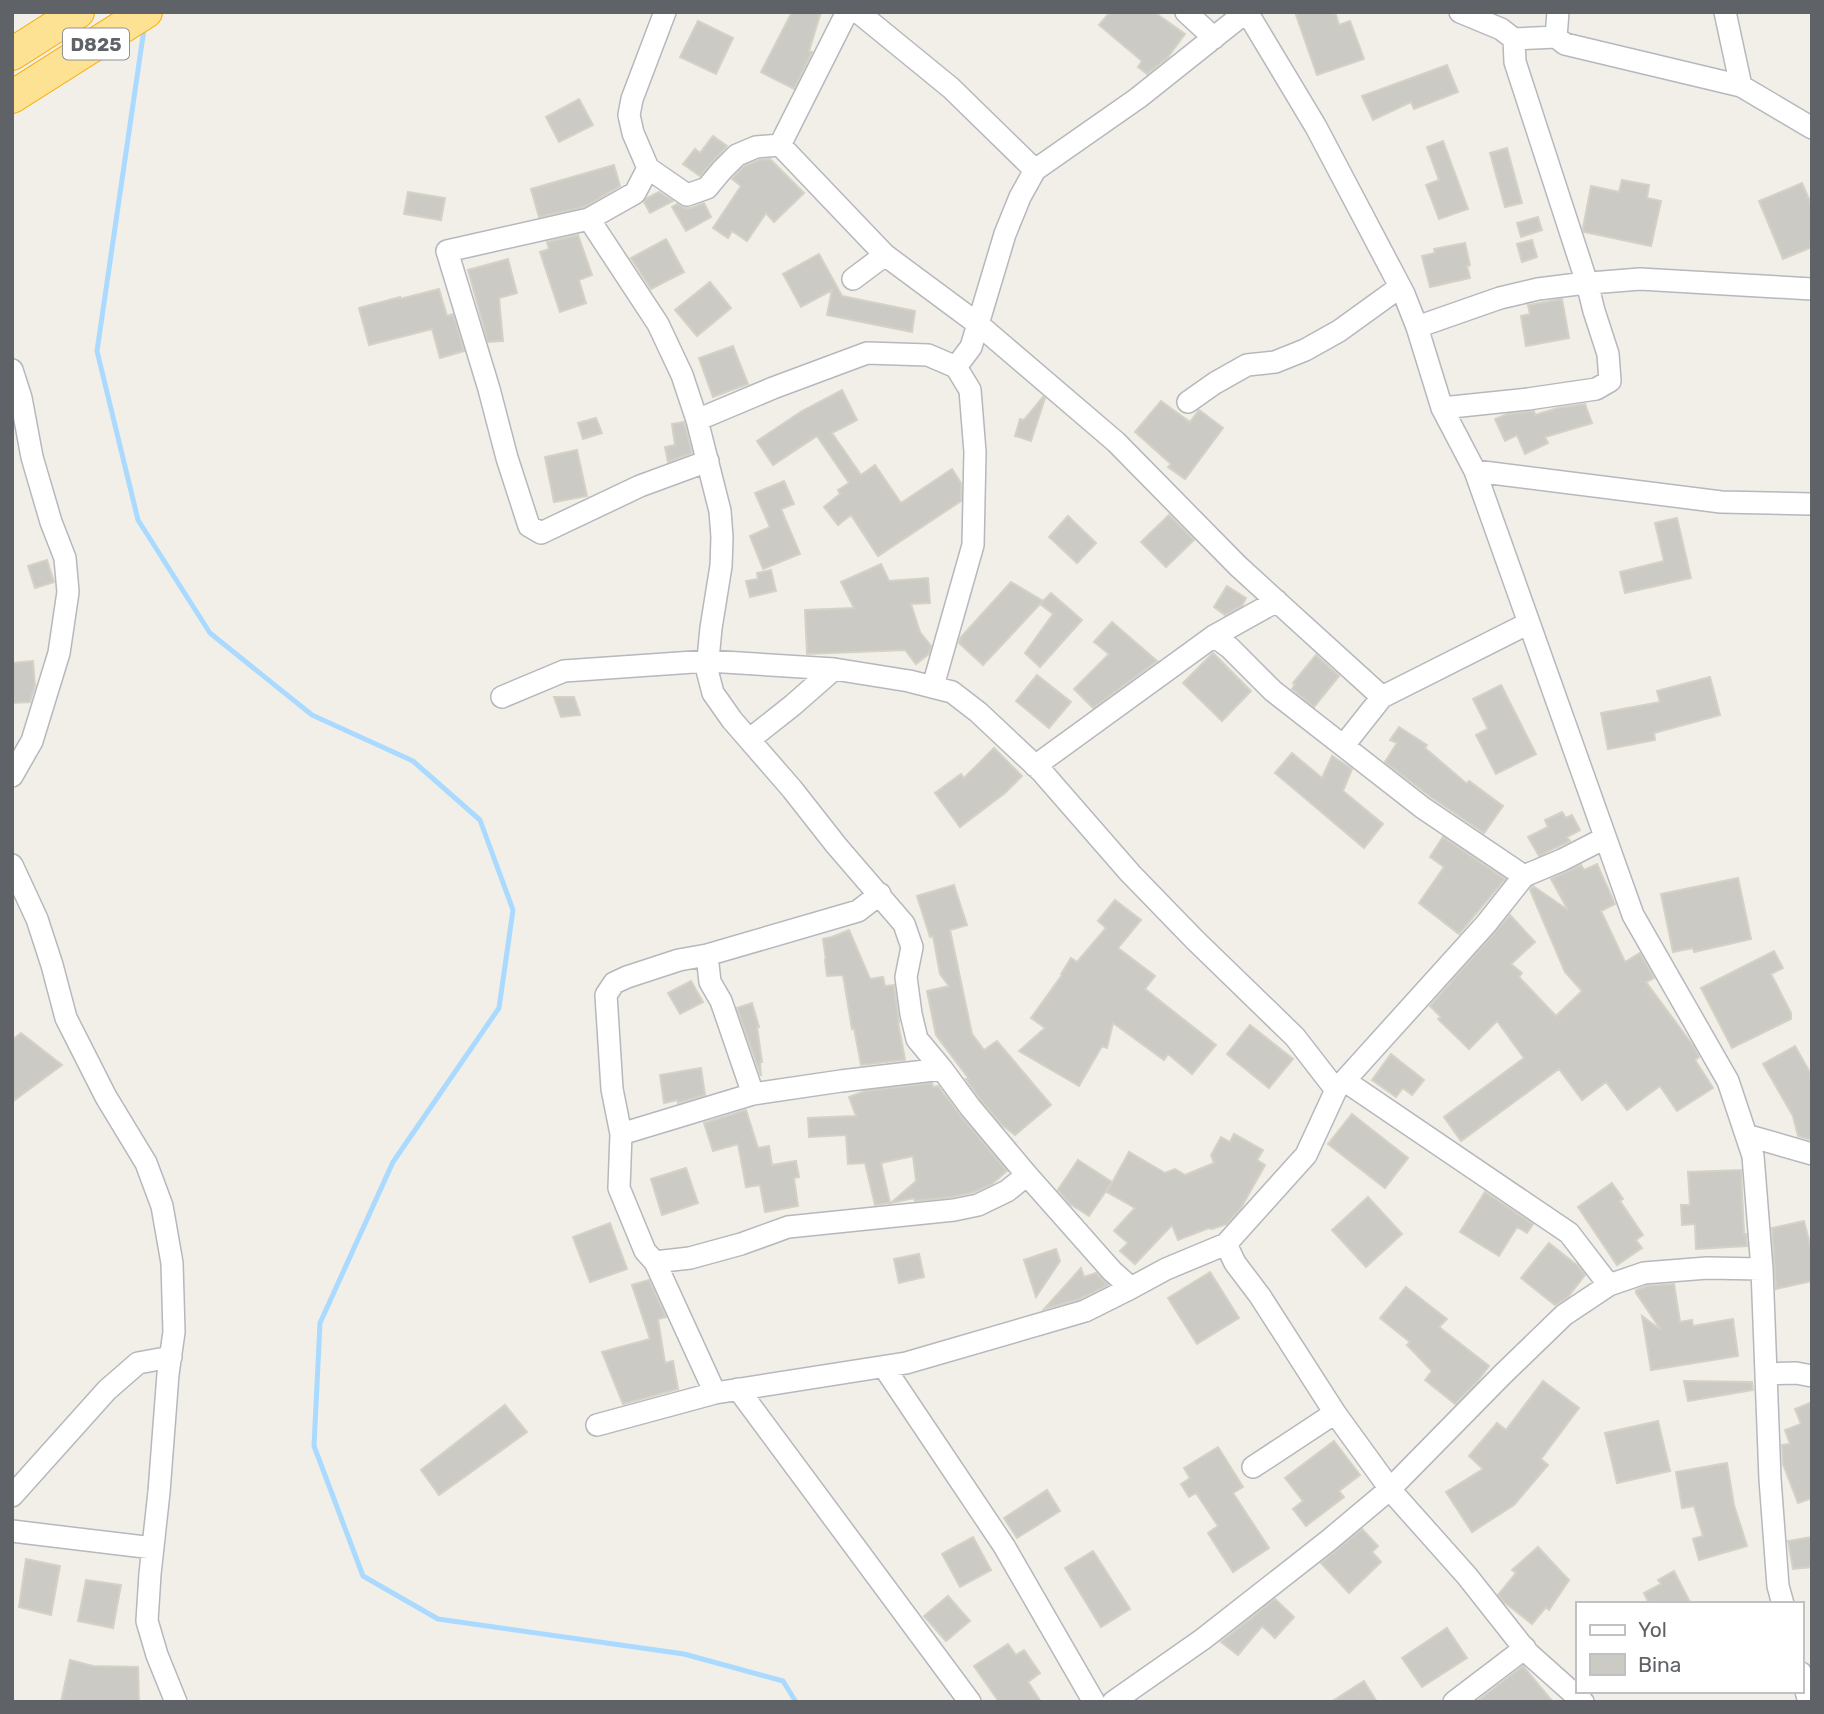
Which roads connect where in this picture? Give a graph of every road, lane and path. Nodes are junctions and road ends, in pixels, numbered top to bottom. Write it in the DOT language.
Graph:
graph roads {
  1 [pos="78,12"];
  2 [pos="146,12"];
  3 [pos="665,12"];
  4 [pos="847,12"];
  5 [pos="858,12"];
  6 [pos="1186,12"];
  7 [pos="1247,12"];
  8 [pos="1460,12"];
  9 [pos="1558,12"];
  10 [pos="1725,12"];
  11 [pos="1556,37"];
  12 [pos="1214,38"];
  13 [pos="1514,39"];
  14 [pos="25,46"];
  15 [pos="1741,86"];
  16 [pos="12,97"];
  17 [pos="1812,128"];
  18 [pos="780,145"];
  19 [pos="648,168"];
  20 [pos="1035,170"];
  21 [pos="589,219"];
  22 [pos="885,255"];
  23 [pos="853,279"];
  24 [pos="1587,283"];
  25 [pos="1400,286"];
  26 [pos="1812,289"];
  27 [pos="978,324"];
  28 [pos="1417,327"];
  29 [pos="956,367"];
  30 [pos="12,370"];
  31 [pos="1188,402"];
  32 [pos="1442,408"];
  33 [pos="697,420"];
  34 [pos="708,461"];
  35 [pos="1475,471"];
  36 [pos="1812,504"];
  37 [pos="1277,601"];
  38 [pos="1529,623"];
  39 [pos="1214,636"];
  40 [pos="708,661"];
  41 [pos="834,669"];
  42 [pos="933,686"];
  43 [pos="502,697"];
  44 [pos="1382,697"];
  45 [pos="750,739"];
  46 [pos="1344,745"];
  47 [pos="1035,766"];
  48 [pos="12,776"];
  49 [pos="1605,838"];
  50 [pos="12,865"];
  51 [pos="1524,876"];
  52 [pos="880,894"];
  53 [pos="707,956"];
  54 [pos="942,1069"];
  55 [pos="1340,1086"];
  56 [pos="753,1094"];
  57 [pos="621,1134"];
  58 [pos="1746,1135"];
  59 [pos="1812,1154"];
  60 [pos="1027,1175"];
  61 [pos="1226,1244"];
  62 [pos="655,1262"];
  63 [pos="1762,1269"];
  64 [pos="1609,1285"];
  65 [pos="1131,1288"];
  66 [pos="171,1357"];
  67 [pos="884,1367"];
  68 [pos="1766,1374"];
  69 [pos="1812,1376"];
  70 [pos="738,1389"];
  71 [pos="715,1393"];
  72 [pos="1335,1413"];
  73 [pos="597,1425"];
  74 [pos="1253,1467"];
  75 [pos="1390,1489"];
  76 [pos="12,1496"];
  77 [pos="12,1531"];
  78 [pos="153,1548"];
  79 [pos="1782,1602"];
  80 [pos="1525,1648"];
  81 [pos="1803,1680"];
  82 [pos="176,1702"];
  83 [pos="970,1702"];
  84 [pos="1094,1702"];
  85 [pos="1113,1702"];
  86 [pos="1454,1702"];
  87 [pos="1583,1702"];
  88 [pos="1809,1702"];
  1 -- 14 [label="highway, D825"];
  2 -- 16 [label="highway, D825"];
  3 -- 19 [label="street"];
  4 -- 18 [label="street"];
  5 -- 20 [label="street"];
  6 -- 12 [label="street"];
  7 -- 12 [label="street"];
  7 -- 25 [label="street"];
  8 -- 13 [label="street"];
  9 -- 11 [label="street"];
  10 -- 15 [label="street"];
  11 -- 13 [label="street"];
  11 -- 15 [label="street"];
  12 -- 20 [label="street"];
  13 -- 24 [label="street"];
  15 -- 17 [label="street"];
  18 -- 19 [label="street"];
  18 -- 22 [label="street"];
  19 -- 21 [label="street"];
  20 -- 27 [label="street"];
  21 -- 33 [label="street"];
  21 -- 34 [label="street"];
  22 -- 23 [label="street"];
  22 -- 27 [label="street"];
  24 -- 26 [label="street"];
  24 -- 28 [label="street"];
  24 -- 32 [label="street"];
  25 -- 28 [label="street"];
  25 -- 31 [label="street"];
  27 -- 29 [label="street"];
  27 -- 37 [label="street"];
  28 -- 32 [label="street"];
  29 -- 33 [label="street"];
  29 -- 42 [label="street"];
  30 -- 48 [label="street"];
  32 -- 35 [label="street"];
  33 -- 34 [label="street"];
  34 -- 40 [label="street"];
  35 -- 36 [label="street"];
  35 -- 38 [label="street"];
  37 -- 39 [label="street"];
  37 -- 44 [label="street"];
  38 -- 44 [label="street"];
  38 -- 49 [label="street"];
  39 -- 46 [label="street"];
  39 -- 47 [label="street"];
  40 -- 41 [label="street"];
  40 -- 43 [label="street"];
  40 -- 45 [label="street"];
  41 -- 42 [label="street"];
  41 -- 45 [label="street"];
  42 -- 47 [label="street"];
  44 -- 46 [label="street"];
  45 -- 52 [label="street"];
  46 -- 51 [label="street"];
  47 -- 55 [label="street"];
  49 -- 51 [label="street"];
  49 -- 58 [label="street"];
  50 -- 66 [label="street"];
  51 -- 55 [label="street"];
  52 -- 53 [label="street"];
  52 -- 54 [label="street"];
  53 -- 56 [label="street"];
  53 -- 57 [label="street"];
  54 -- 56 [label="street"];
  54 -- 60 [label="street"];
  55 -- 61 [label="street"];
  55 -- 64 [label="street"];
  56 -- 57 [label="street"];
  57 -- 62 [label="street"];
  58 -- 59 [label="street"];
  58 -- 63 [label="street"];
  60 -- 62 [label="street"];
  60 -- 65 [label="street"];
  61 -- 65 [label="street"];
  61 -- 72 [label="street"];
  62 -- 71 [label="street"];
  63 -- 64 [label="street"];
  63 -- 68 [label="street"];
  64 -- 75 [label="street"];
  65 -- 67 [label="street"];
  66 -- 76 [label="street"];
  66 -- 78 [label="street"];
  67 -- 70 [label="street"];
  67 -- 84 [label="street"];
  68 -- 69 [label="street"];
  68 -- 79 [label="street"];
  70 -- 71 [label="street"];
  70 -- 83 [label="street"];
  71 -- 73 [label="street"];
  72 -- 74 [label="street"];
  72 -- 75 [label="street"];
  75 -- 80 [label="street"];
  75 -- 85 [label="street"];
  77 -- 78 [label="street"];
  78 -- 82 [label="street"];
  80 -- 86 [label="street"];
  80 -- 87 [label="street"];
  81 -- 88 [label="street"];
}
